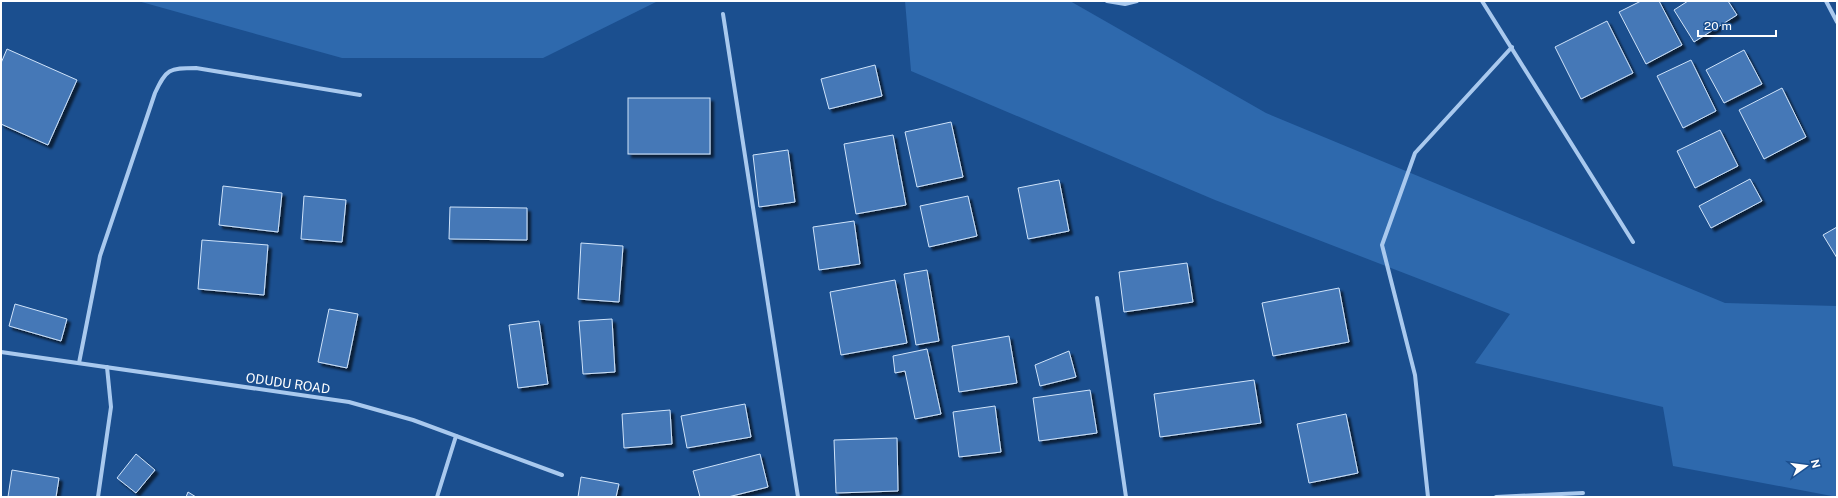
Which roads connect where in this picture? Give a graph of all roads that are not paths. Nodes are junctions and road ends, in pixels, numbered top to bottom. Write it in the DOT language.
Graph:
graph roads {
  1 [pos="1107,1"];
  2 [pos="1137,1"];
  3 [pos="1482,1"];
  4 [pos="1826,1"];
  5 [pos="723,14"];
  6 [pos="1837,22"];
  7 [pos="1512,47"];
  8 [pos="360,95"];
  9 [pos="1633,242"];
  10 [pos="1097,298"];
  11 [pos="1,352"];
  12 [pos="79,363"];
  13 [pos="107,367"];
  14 [pos="456,436"];
  15 [pos="562,475"];
  16 [pos="1583,493"];
  17 [pos="98,497"];
  18 [pos="437,497"];
  19 [pos="798,497"];
  20 [pos="1126,497"];
  21 [pos="1428,497"];
  22 [pos="1496,497"];
  1 -- 2 [label="street"];
  3 -- 7 [label="street"];
  4 -- 6 [label="street"];
  5 -- 19 [label="street"];
  7 -- 9 [label="street"];
  7 -- 21 [label="street"];
  8 -- 12 [label="street"];
  10 -- 20 [label="street"];
  11 -- 12 [label="street, ODUDU ROAD"];
  12 -- 13 [label="street, ODUDU ROAD"];
  13 -- 14 [label="street, ODUDU ROAD"];
  13 -- 17 [label="street"];
  14 -- 15 [label="street, ODUDU ROAD"];
  14 -- 18 [label="street"];
  16 -- 22 [label="street"];
}
